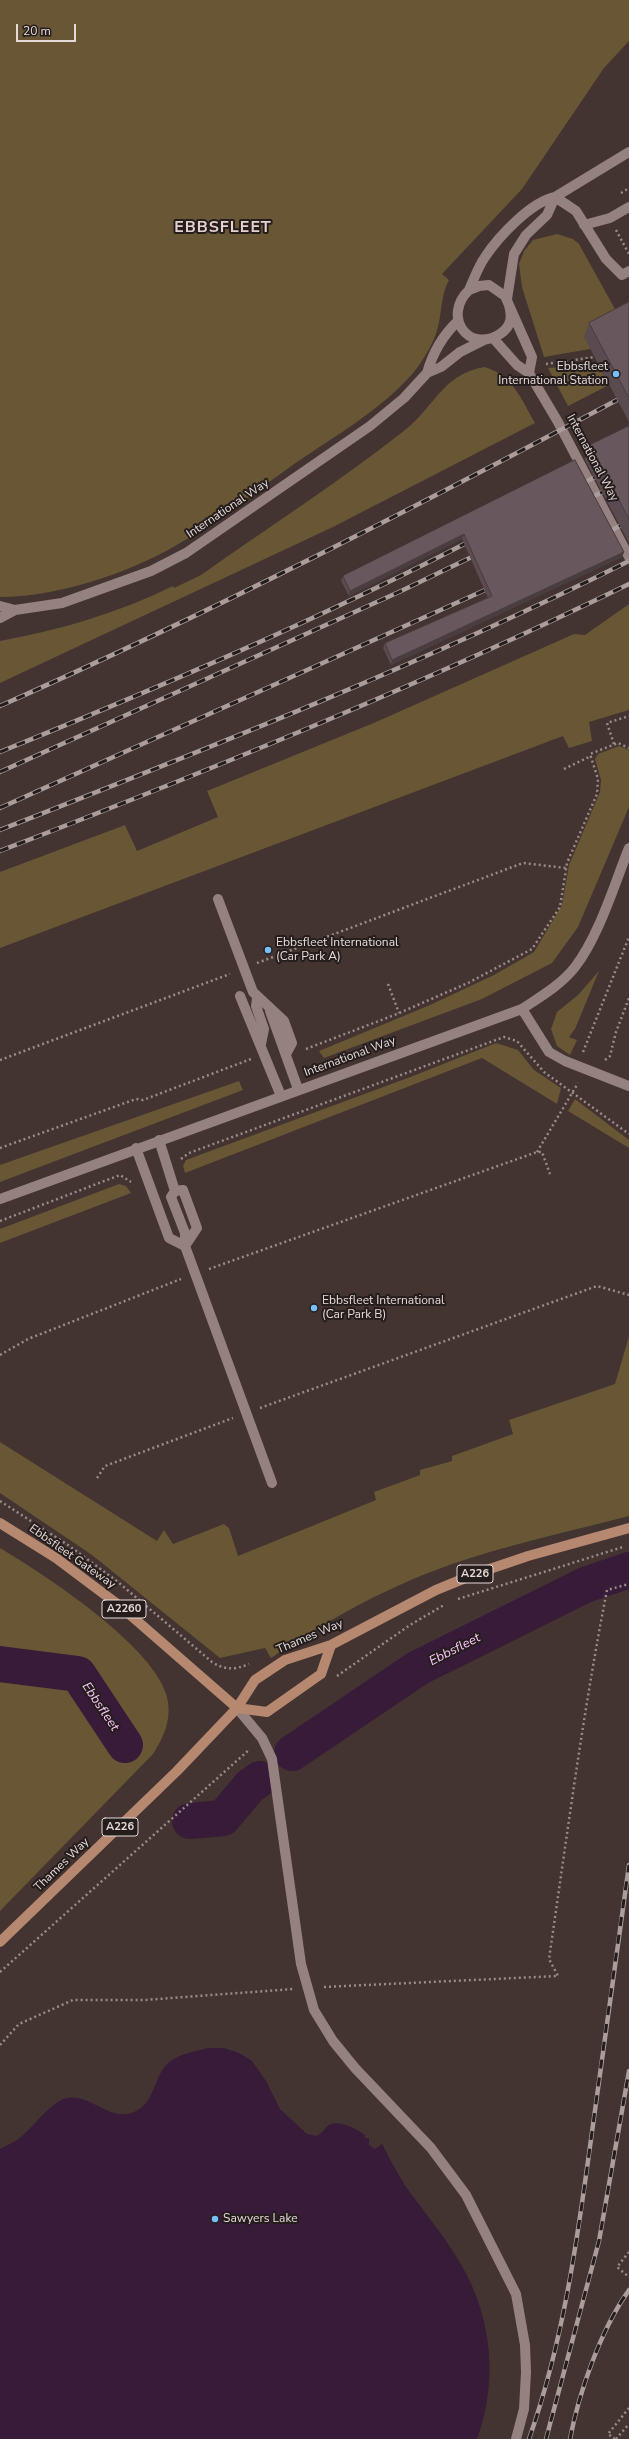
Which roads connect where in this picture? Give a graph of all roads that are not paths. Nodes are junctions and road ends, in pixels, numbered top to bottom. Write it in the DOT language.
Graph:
graph roads {
  1 [pos="629,152"];
  2 [pos="554,197"];
  3 [pos="629,207"];
  4 [pos="584,225"];
  5 [pos="629,271"];
  6 [pos="469,290"];
  7 [pos="508,302"];
  8 [pos="458,321"];
  9 [pos="488,339"];
  10 [pos="427,373"];
  11 [pos="529,373"];
  12 [pos="629,557"];
  13 [pos="0,606"];
  14 [pos="15,610"];
  15 [pos="0,618"];
  16 [pos="629,848"];
  17 [pos="218,899"];
  18 [pos="240,996"];
  19 [pos="257,998"];
  20 [pos="522,1009"];
  21 [pos="270,1011"];
  22 [pos="263,1049"];
  23 [pos="286,1054"];
  24 [pos="629,1086"];
  25 [pos="298,1090"];
  26 [pos="281,1096"];
  27 [pos="159,1140"];
  28 [pos="136,1148"];
  29 [pos="0,1199"];
  30 [pos="184,1246"];
  31 [pos="272,1483"];
  32 [pos="0,1523"];
  33 [pos="629,1528"];
  34 [pos="331,1645"];
  35 [pos="237,1708"];
  36 [pos="0,1942"];
  37 [pos="516,2439"];
  1 -- 2 [label="street"];
  2 -- 4 [label="street"];
  2 -- 6 [label="street"];
  2 -- 7 [label="street"];
  3 -- 4 [label="street"];
  4 -- 5 [label="street"];
  6 -- 7 [label="street"];
  6 -- 8 [label="street"];
  7 -- 9 [label="street, International Way"];
  7 -- 11 [label="street"];
  8 -- 9 [label="street, International Way"];
  8 -- 10 [label="street, International Way"];
  9 -- 10 [label="street, International Way"];
  9 -- 11 [label="street, International Way"];
  10 -- 14 [label="street, International Way"];
  11 -- 12 [label="street, International Way"];
  13 -- 14 [label="street, International Way"];
  14 -- 15 [label="street, International Way"];
  16 -- 20 [label="street, International Way"];
  17 -- 19 [label="street"];
  18 -- 22 [label="street"];
  19 -- 21 [label="street"];
  19 -- 22 [label="street"];
  20 -- 24 [label="street"];
  20 -- 25 [label="street, International Way"];
  21 -- 23 [label="street"];
  21 -- 23 [label="street"];
  22 -- 26 [label="street"];
  23 -- 25 [label="street"];
  25 -- 26 [label="street, International Way"];
  26 -- 27 [label="street, International Way"];
  27 -- 28 [label="street, International Way"];
  27 -- 30 [label="street"];
  28 -- 29 [label="street, International Way"];
  28 -- 30 [label="street"];
  30 -- 31 [label="street"];
  32 -- 35 [label="main road, Ebbsfleet Gateway / A2260"];
  33 -- 34 [label="main road, Thames Way / A226"];
  34 -- 35 [label="main road, Thames Way / A226"];
  34 -- 35 [label="main road"];
  35 -- 36 [label="main road, Thames Way / A226"];
  35 -- 37 [label="street"];
}
